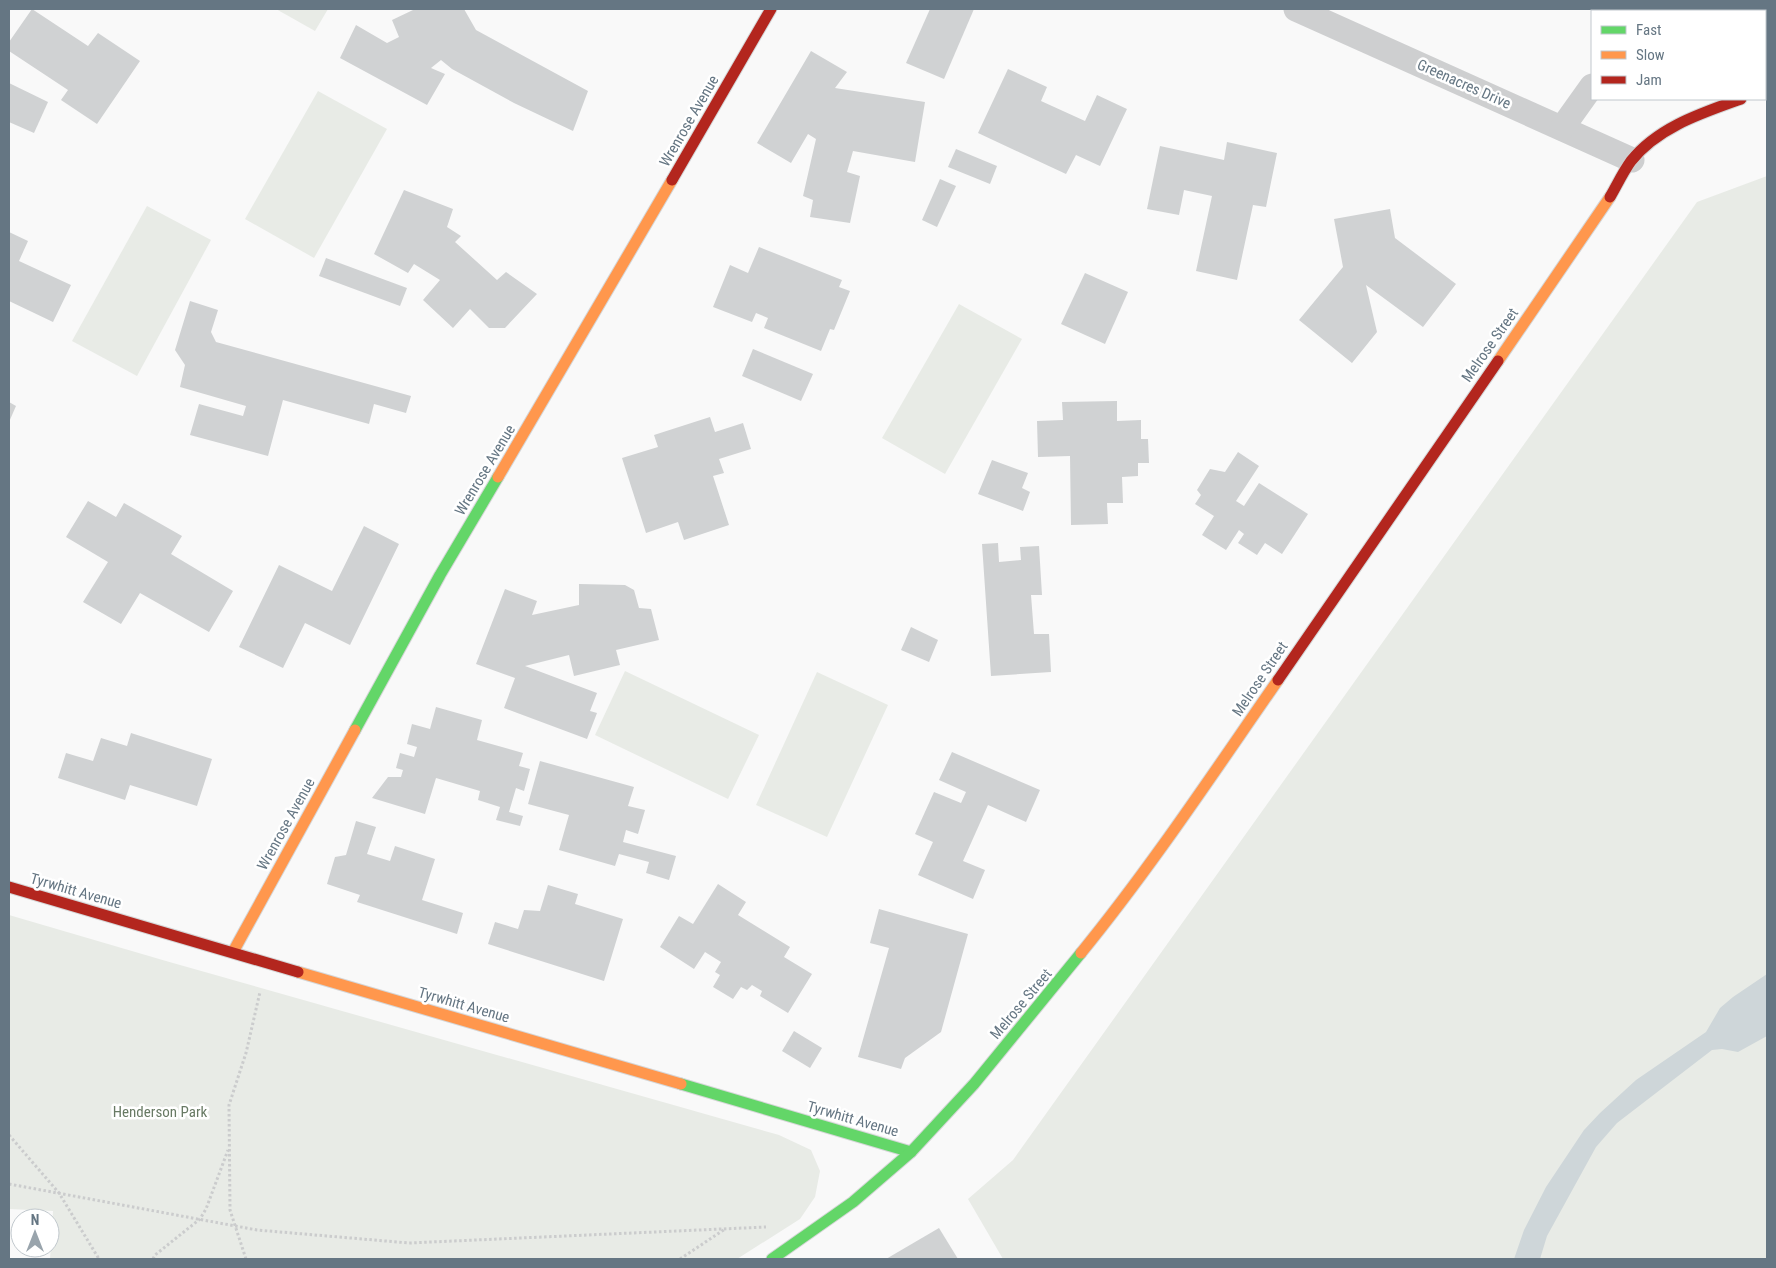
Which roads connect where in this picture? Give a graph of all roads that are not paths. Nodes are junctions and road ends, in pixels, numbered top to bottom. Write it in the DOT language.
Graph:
graph roads {
  1 [pos="771,9"];
  2 [pos="1296,9"];
  3 [pos="1591,87"];
  4 [pos="1738,100"];
  5 [pos="1562,128"];
  6 [pos="1632,160"];
  7 [pos="9,886"];
  8 [pos="233,952"];
  9 [pos="911,1152"];
  10 [pos="772,1259"];
  1 -- 8 [label="street, Wrenrose Avenue"];
  2 -- 5 [label="street, Greenacres Drive"];
  3 -- 5 [label="street"];
  4 -- 6 [label="street, Melrose Street"];
  5 -- 6 [label="street, Greenacres Drive"];
  6 -- 9 [label="street, Melrose Street"];
  7 -- 8 [label="street, Tyrwhitt Avenue"];
  8 -- 9 [label="street, Tyrwhitt Avenue"];
  9 -- 10 [label="street, Melrose Street"];
}
